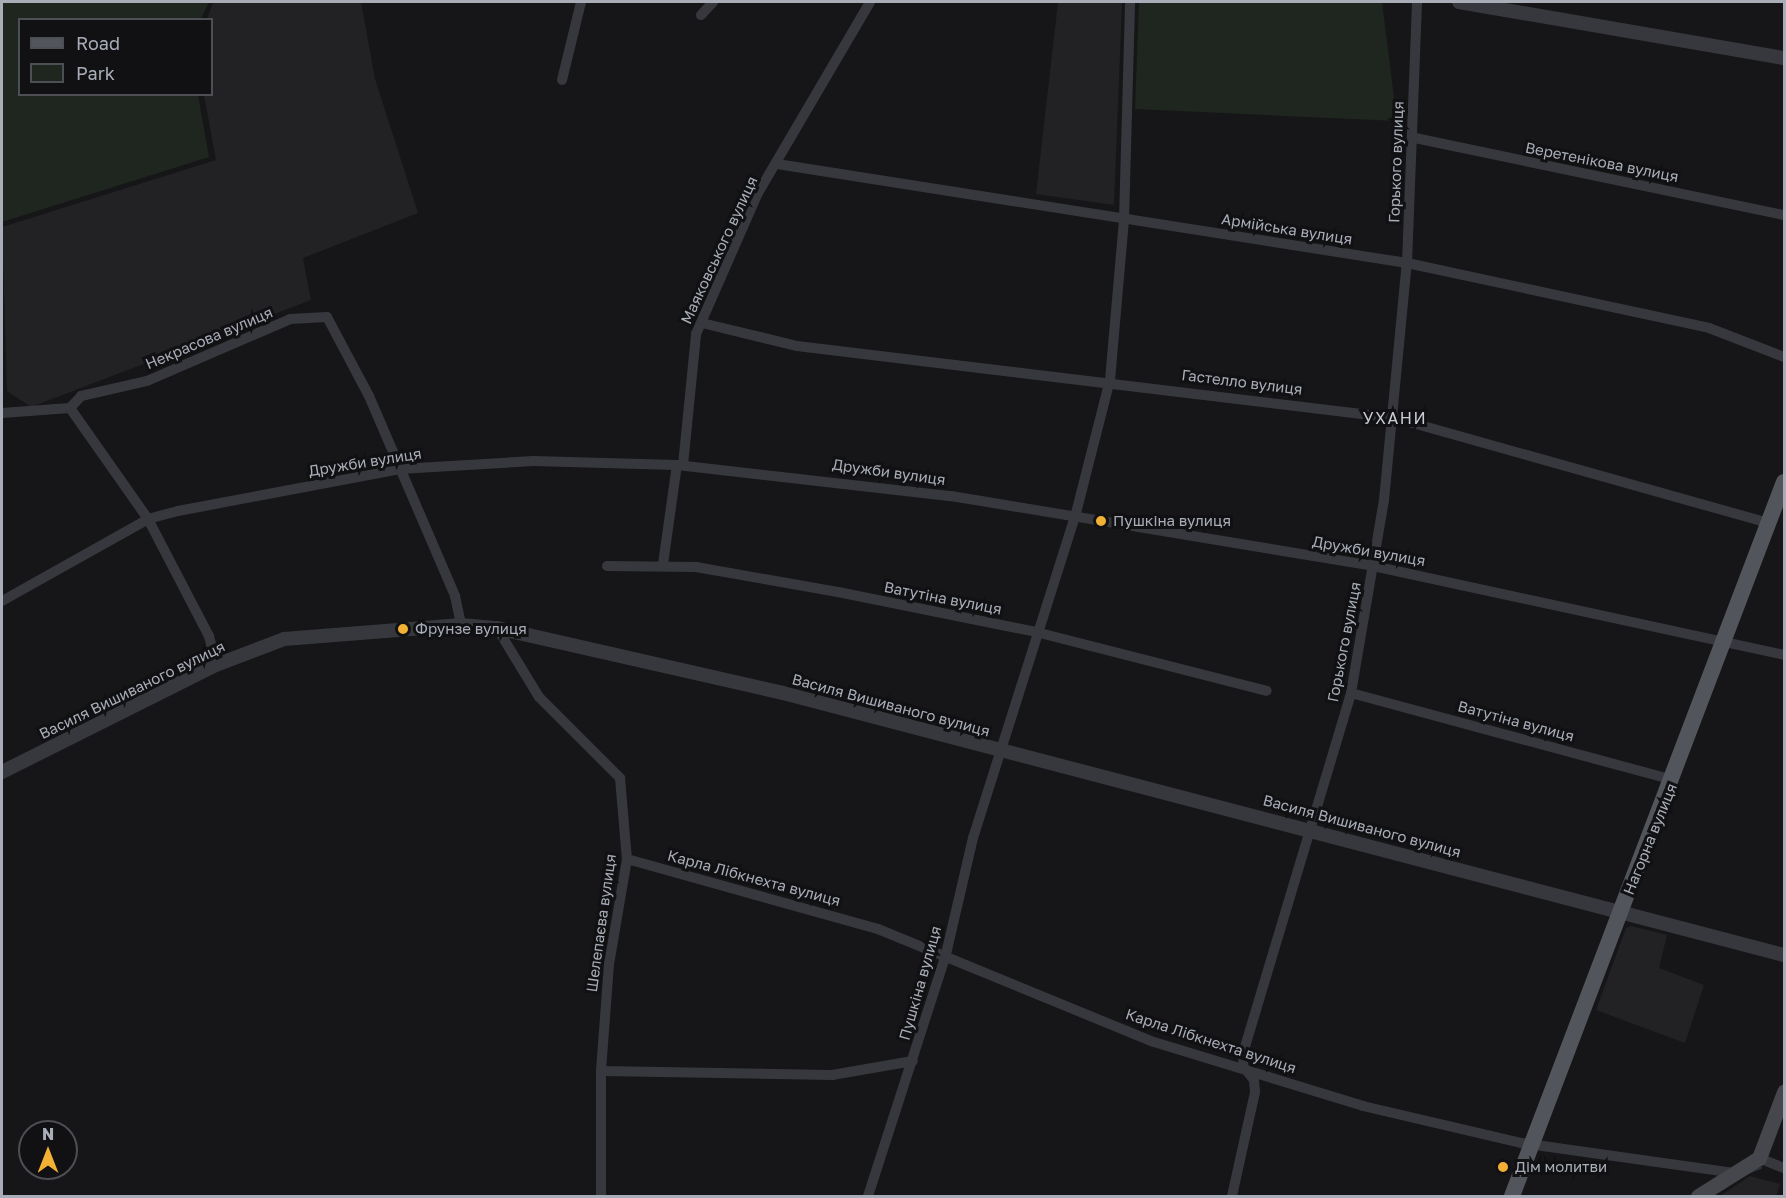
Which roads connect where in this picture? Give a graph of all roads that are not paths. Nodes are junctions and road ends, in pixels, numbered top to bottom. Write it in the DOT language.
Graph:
graph roads {
  1 [pos="581,2"];
  2 [pos="713,2"];
  3 [pos="870,2"];
  4 [pos="1130,2"];
  5 [pos="1417,2"];
  6 [pos="1459,2"];
  7 [pos="701,15"];
  8 [pos="1785,58"];
  9 [pos="562,80"];
  10 [pos="1414,138"];
  11 [pos="777,164"];
  12 [pos="1785,215"];
  13 [pos="1124,220"];
  14 [pos="1407,263"];
  15 [pos="702,323"];
  16 [pos="1785,357"];
  17 [pos="1110,380"];
  18 [pos="70,408"];
  19 [pos="2,413"];
  20 [pos="1395,418"];
  21 [pos="680,465"];
  22 [pos="400,469"];
  23 [pos="1785,482"];
  24 [pos="1075,517"];
  25 [pos="148,519"];
  26 [pos="1769,523"];
  27 [pos="663,564"];
  28 [pos="607,566"];
  29 [pos="1373,566"];
  30 [pos="2,601"];
  31 [pos="461,625"];
  32 [pos="497,628"];
  33 [pos="1036,632"];
  34 [pos="1726,638"];
  35 [pos="1785,655"];
  36 [pos="216,665"];
  37 [pos="1267,691"];
  38 [pos="1351,693"];
  39 [pos="1003,752"];
  40 [pos="2,772"];
  41 [pos="1673,780"];
  42 [pos="1310,830"];
  43 [pos="627,858"];
  44 [pos="1621,912"];
  45 [pos="946,954"];
  46 [pos="1785,955"];
  47 [pos="913,1061"];
  48 [pos="1243,1066"];
  49 [pos="601,1071"];
  50 [pos="1785,1092"];
  51 [pos="1532,1144"];
  52 [pos="1759,1158"];
  53 [pos="1785,1168"];
  54 [pos="1734,1173"];
  55 [pos="601,1197"];
  56 [pos="868,1197"];
  57 [pos="1232,1197"];
  58 [pos="1512,1197"];
  59 [pos="1698,1197"];
  1 -- 9 [label="street"];
  2 -- 7 [label="street"];
  3 -- 11 [label="street, Маяковського вулиця"];
  4 -- 13 [label="street, Пушкіна вулиця"];
  5 -- 10 [label="street, Горького вулиця"];
  6 -- 8 [label="street"];
  10 -- 12 [label="street, Веретенікова вулиця"];
  10 -- 14 [label="street, Горького вулиця"];
  11 -- 13 [label="street, Армійська вулиця"];
  11 -- 15 [label="street, Маяковського вулиця"];
  13 -- 14 [label="street, Армійська вулиця"];
  13 -- 17 [label="street, Пушкіна вулиця"];
  14 -- 16 [label="street, Армійська вулиця"];
  14 -- 20 [label="street, Горького вулиця"];
  15 -- 17 [label="street, Гастелло вулиця"];
  15 -- 21 [label="street, Маяковського вулиця"];
  17 -- 20 [label="street, Гастелло вулиця"];
  17 -- 24 [label="street, Пушкіна вулиця"];
  18 -- 19 [label="street, Некрасова вулиця"];
  18 -- 22 [label="street, Некрасова вулиця"];
  18 -- 25 [label="street"];
  20 -- 26 [label="street, Гастелло вулиця"];
  20 -- 29 [label="street, Горького вулиця"];
  21 -- 22 [label="street, Дружби вулиця"];
  21 -- 24 [label="street, Дружби вулиця"];
  21 -- 27 [label="street, Маяковського вулиця"];
  22 -- 25 [label="street, Дружби вулиця"];
  22 -- 31 [label="street"];
  23 -- 26 [label="main road, Нагорна вулиця"];
  24 -- 29 [label="street, Дружби вулиця"];
  24 -- 33 [label="street, Пушкіна вулиця"];
  25 -- 30 [label="street, Дружби вулиця"];
  25 -- 36 [label="street"];
  26 -- 34 [label="main road, Нагорна вулиця"];
  27 -- 28 [label="street, Ватутіна вулиця"];
  27 -- 33 [label="street, Ватутіна вулиця"];
  29 -- 34 [label="street, Дружби вулиця"];
  29 -- 38 [label="street, Горького вулиця"];
  31 -- 32 [label="street, Василя Вишиваного вулиця"];
  31 -- 36 [label="street, Василя Вишиваного вулиця"];
  32 -- 39 [label="street, Василя Вишиваного вулиця"];
  32 -- 43 [label="street, Шелепаєва вулиця"];
  33 -- 37 [label="street, Ватутіна вулиця"];
  33 -- 39 [label="street, Пушкіна вулиця"];
  34 -- 35 [label="street, Дружби вулиця"];
  34 -- 41 [label="main road, Нагорна вулиця"];
  36 -- 40 [label="street, Василя Вишиваного вулиця"];
  38 -- 41 [label="street, Ватутіна вулиця"];
  38 -- 42 [label="street, Горького вулиця"];
  39 -- 42 [label="street, Василя Вишиваного вулиця"];
  39 -- 45 [label="street, Пушкіна вулиця"];
  41 -- 44 [label="main road, Нагорна вулиця"];
  42 -- 44 [label="street, Василя Вишиваного вулиця"];
  42 -- 48 [label="street, Горького вулиця"];
  43 -- 45 [label="street, Карла Лібкнехта вулиця"];
  43 -- 49 [label="street, Шелепаєва вулиця"];
  44 -- 46 [label="street, Василя Вишиваного вулиця"];
  44 -- 51 [label="main road, Нагорна вулиця"];
  45 -- 47 [label="street, Пушкіна вулиця"];
  45 -- 48 [label="street, Карла Лібкнехта вулиця"];
  47 -- 49 [label="street"];
  47 -- 56 [label="street, Пушкіна вулиця"];
  48 -- 51 [label="street, Карла Лібкнехта вулиця"];
  48 -- 57 [label="street"];
  49 -- 55 [label="street, Шелепаєва вулиця"];
  50 -- 52 [label="main road"];
  51 -- 54 [label="street, Карла Лібкнехта вулиця"];
  51 -- 58 [label="main road, Нагорна вулиця"];
  52 -- 53 [label="street"];
  52 -- 54 [label="main road"];
  54 -- 59 [label="main road"];
}
